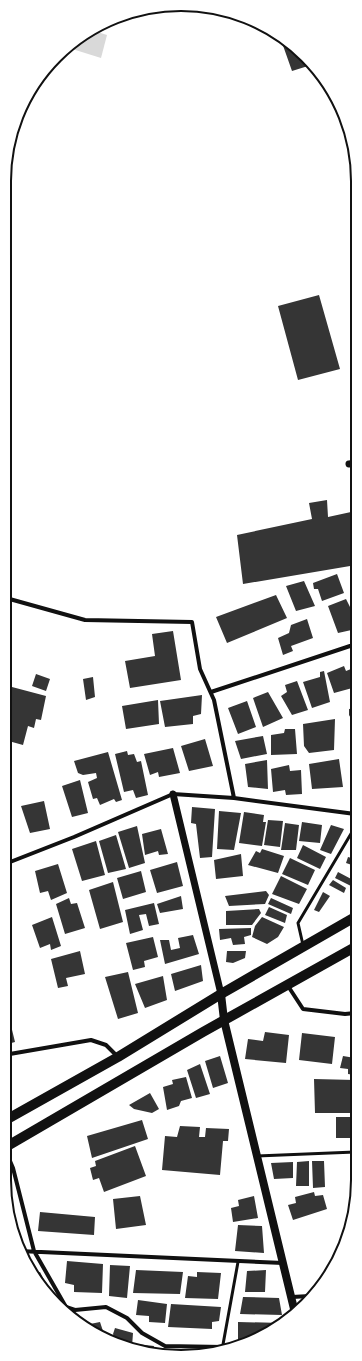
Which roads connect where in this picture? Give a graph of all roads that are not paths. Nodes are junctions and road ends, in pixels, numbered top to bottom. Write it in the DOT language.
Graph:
graph roads {
  1 [pos="11,599"];
  2 [pos="350,646"];
  3 [pos="210,692"];
  4 [pos="173,794"];
  5 [pos="234,798"];
  6 [pos="351,813"];
  7 [pos="351,834"];
  8 [pos="11,862"];
  9 [pos="351,919"];
  10 [pos="303,947"];
  11 [pos="351,949"];
  12 [pos="288,985"];
  13 [pos="221,994"];
  14 [pos="351,1013"];
  15 [pos="224,1020"];
  16 [pos="11,1054"];
  17 [pos="118,1057"];
  18 [pos="11,1116"];
  19 [pos="11,1144"];
  20 [pos="351,1152"];
  21 [pos="258,1156"];
  22 [pos="11,1164"];
  23 [pos="27,1251"];
  24 [pos="34,1251"];
  25 [pos="238,1262"];
  26 [pos="283,1264"];
  27 [pos="305,1296"];
  28 [pos="292,1297"];
  29 [pos="63,1302"];
  30 [pos="294,1307"];
  31 [pos="69,1308"];
  32 [pos="224,1344"];
  33 [pos="211,1348"];
  1 -- 3 [label="street"];
  2 -- 3 [label="street"];
  3 -- 5 [label="street"];
  4 -- 5 [label="street"];
  4 -- 8 [label="street"];
  4 -- 13 [label="street"];
  5 -- 6 [label="street"];
  7 -- 10 [label="lane"];
  9 -- 10 [label="main road"];
  10 -- 13 [label="main road"];
  11 -- 12 [label="main road"];
  12 -- 14 [label="street"];
  12 -- 15 [label="main road"];
  13 -- 15 [label="main road"];
  13 -- 17 [label="main road"];
  15 -- 19 [label="main road"];
  15 -- 21 [label="main road"];
  16 -- 17 [label="street"];
  17 -- 18 [label="main road"];
  20 -- 21 [label="lane"];
  21 -- 26 [label="main road"];
  22 -- 24 [label="street"];
  23 -- 24 [label="street"];
  24 -- 25 [label="street"];
  24 -- 29 [label="street"];
  25 -- 26 [label="street"];
  25 -- 32 [label="lane"];
  26 -- 28 [label="main road"];
  27 -- 28 [label="street"];
  28 -- 30 [label="main road"];
  31 -- 33 [label="street"];
}
